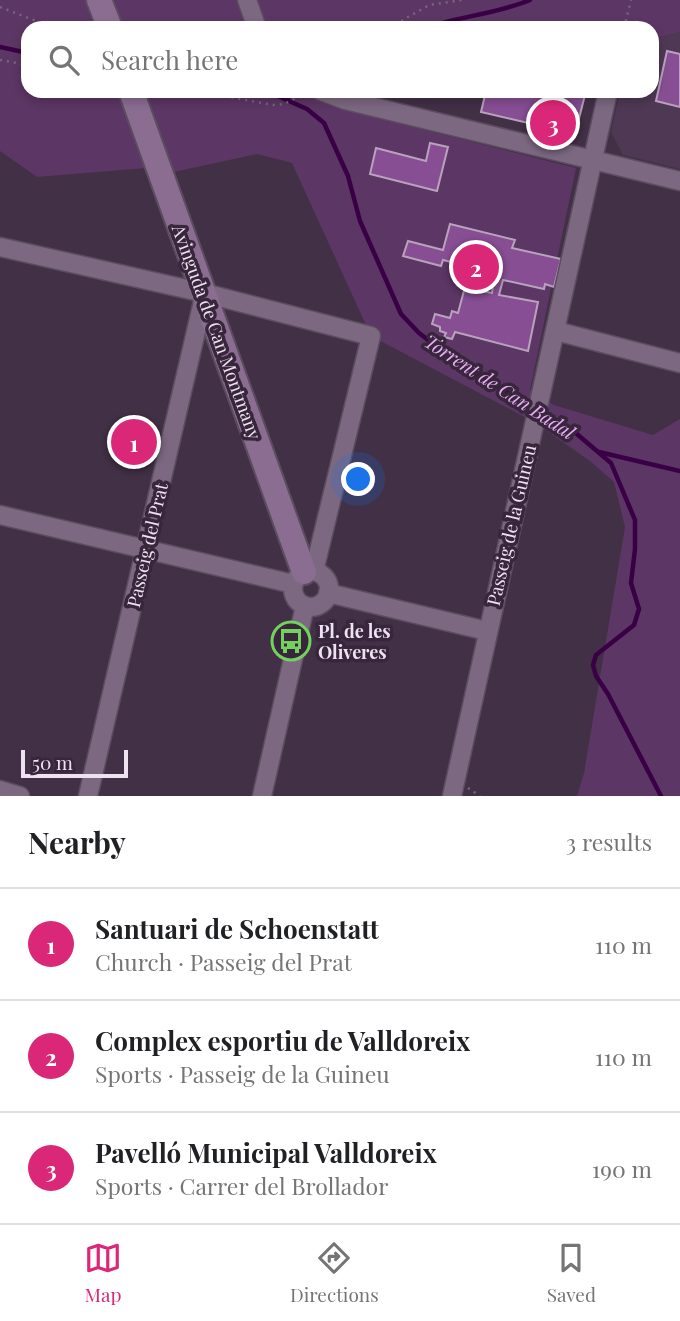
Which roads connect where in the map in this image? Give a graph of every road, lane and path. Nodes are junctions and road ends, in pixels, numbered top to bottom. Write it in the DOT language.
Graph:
graph roads {
  1 [pos="99,0"];
  2 [pos="247,0"];
  3 [pos="432,0"];
  4 [pos="462,0"];
  5 [pos="631,0"];
  6 [pos="429,5"];
  7 [pos="0,7"];
  8 [pos="36,21"];
  9 [pos="107,21"];
  10 [pos="254,21"];
  11 [pos="401,21"];
  12 [pos="626,21"];
  13 [pos="0,60"];
  14 [pos="21,64"];
  15 [pos="134,98"];
  16 [pos="235,98"];
  17 [pos="296,98"];
  18 [pos="340,98"];
  19 [pos="606,98"];
  20 [pos="591,159"];
  21 [pos="680,181"];
  22 [pos="1,253"];
  23 [pos="204,293"];
  24 [pos="555,331"];
  25 [pos="680,363"];
  26 [pos="0,515"];
  27 [pos="147,548"];
  28 [pos="304,576"];
  29 [pos="328,593"];
  30 [pos="305,606"];
  31 [pos="487,631"];
  32 [pos="0,790"];
  33 [pos="20,796"];
  34 [pos="88,796"];
  35 [pos="262,796"];
  36 [pos="452,796"];
  1 -- 9 [label="street"];
  2 -- 10 [label="street"];
  3 -- 6 [label="path"];
  4 -- 6 [label="path"];
  5 -- 12 [label="path"];
  6 -- 11 [label="path"];
  7 -- 8 [label="path"];
  13 -- 14 [label="path"];
  15 -- 23 [label="street, Avinguda de Can Montmany"];
  16 -- 17 [label="path"];
  18 -- 20 [label="street"];
  19 -- 20 [label="street, Passeig de la Guineu"];
  20 -- 21 [label="street"];
  20 -- 24 [label="street, Passeig de la Guineu"];
  22 -- 23 [label="street"];
  23 -- 27 [label="street, Passeig del Prat"];
  23 -- 28 [label="street, Avinguda de Can Montmany"];
  23 -- 28 [label="street"];
  24 -- 25 [label="street"];
  24 -- 31 [label="street, Passeig de la Guineu"];
  26 -- 27 [label="street"];
  27 -- 28 [label="street"];
  27 -- 34 [label="street, Passeig del Prat"];
  28 -- 29 [label="street"];
  28 -- 30 [label="street"];
  29 -- 30 [label="street"];
  29 -- 31 [label="street"];
  30 -- 35 [label="street"];
  31 -- 36 [label="street, Passeig de la Guineu"];
  32 -- 33 [label="street"];
}
